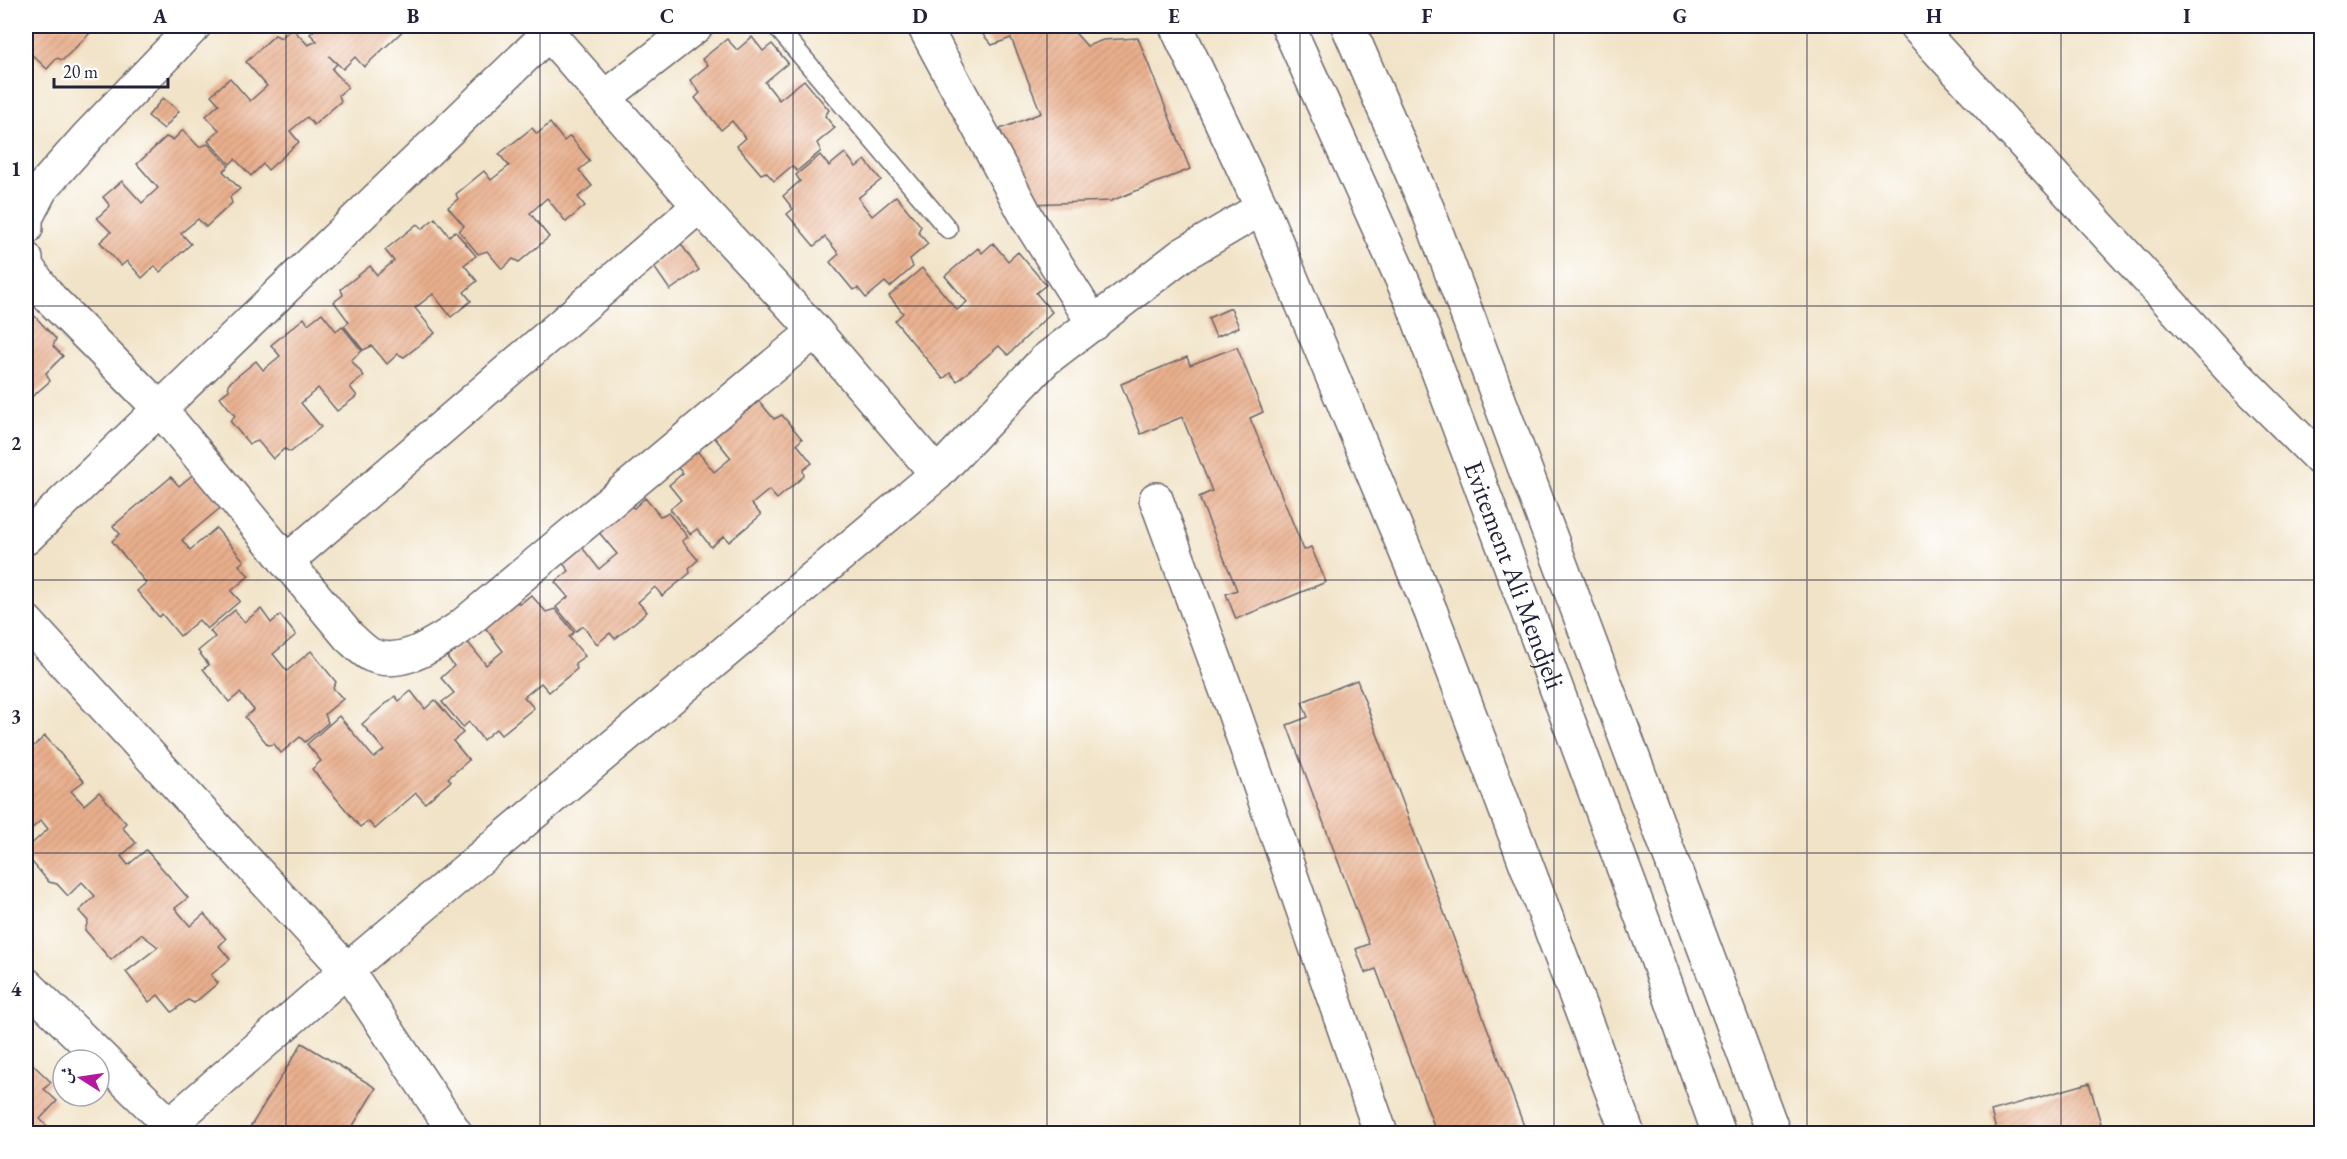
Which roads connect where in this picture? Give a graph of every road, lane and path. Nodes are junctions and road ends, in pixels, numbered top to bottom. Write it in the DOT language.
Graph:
graph roads {
  1 [pos="194,26"];
  2 [pos="696,26"];
  3 [pos="776,26"];
  4 [pos="924,26"];
  5 [pos="1176,26"];
  6 [pos="1288,26"];
  7 [pos="1348,26"];
  8 [pos="1916,26"];
  9 [pos="546,29"];
  10 [pos="605,97"];
  11 [pos="699,206"];
  12 [pos="1262,208"];
  13 [pos="26,228"];
  14 [pos="948,229"];
  15 [pos="26,259"];
  16 [pos="1094,324"];
  17 [pos="815,331"];
  18 [pos="160,409"];
  19 [pos="2322,461"];
  20 [pos="937,474"];
  21 [pos="1156,499"];
  22 [pos="26,538"];
  23 [pos="286,562"];
  24 [pos="26,621"];
  25 [pos="347,970"];
  26 [pos="26,984"];
  27 [pos="164,1129"];
  28 [pos="456,1134"];
  29 [pos="1381,1134"];
  30 [pos="1628,1134"];
  31 [pos="1719,1134"];
  32 [pos="1774,1134"];
  1 -- 13 [label="main road"];
  2 -- 10 [label="main road"];
  3 -- 14 [label="lane"];
  4 -- 16 [label="main road"];
  5 -- 12 [label="main road"];
  6 -- 31 [label="main road, Evitement Ali Mendjeli"];
  7 -- 32 [label="main road, Evitement Ali Mendjeli"];
  8 -- 19 [label="main road"];
  9 -- 10 [label="main road"];
  9 -- 18 [label="main road"];
  10 -- 11 [label="main road"];
  11 -- 17 [label="main road"];
  11 -- 23 [label="main road"];
  12 -- 16 [label="main road"];
  12 -- 30 [label="main road"];
  15 -- 18 [label="main road"];
  16 -- 20 [label="main road"];
  17 -- 20 [label="main road"];
  17 -- 23 [label="main road"];
  18 -- 22 [label="main road"];
  18 -- 23 [label="main road"];
  20 -- 25 [label="main road"];
  21 -- 29 [label="main road"];
  24 -- 25 [label="main road"];
  25 -- 27 [label="main road"];
  25 -- 28 [label="main road"];
  26 -- 27 [label="main road"];
}
